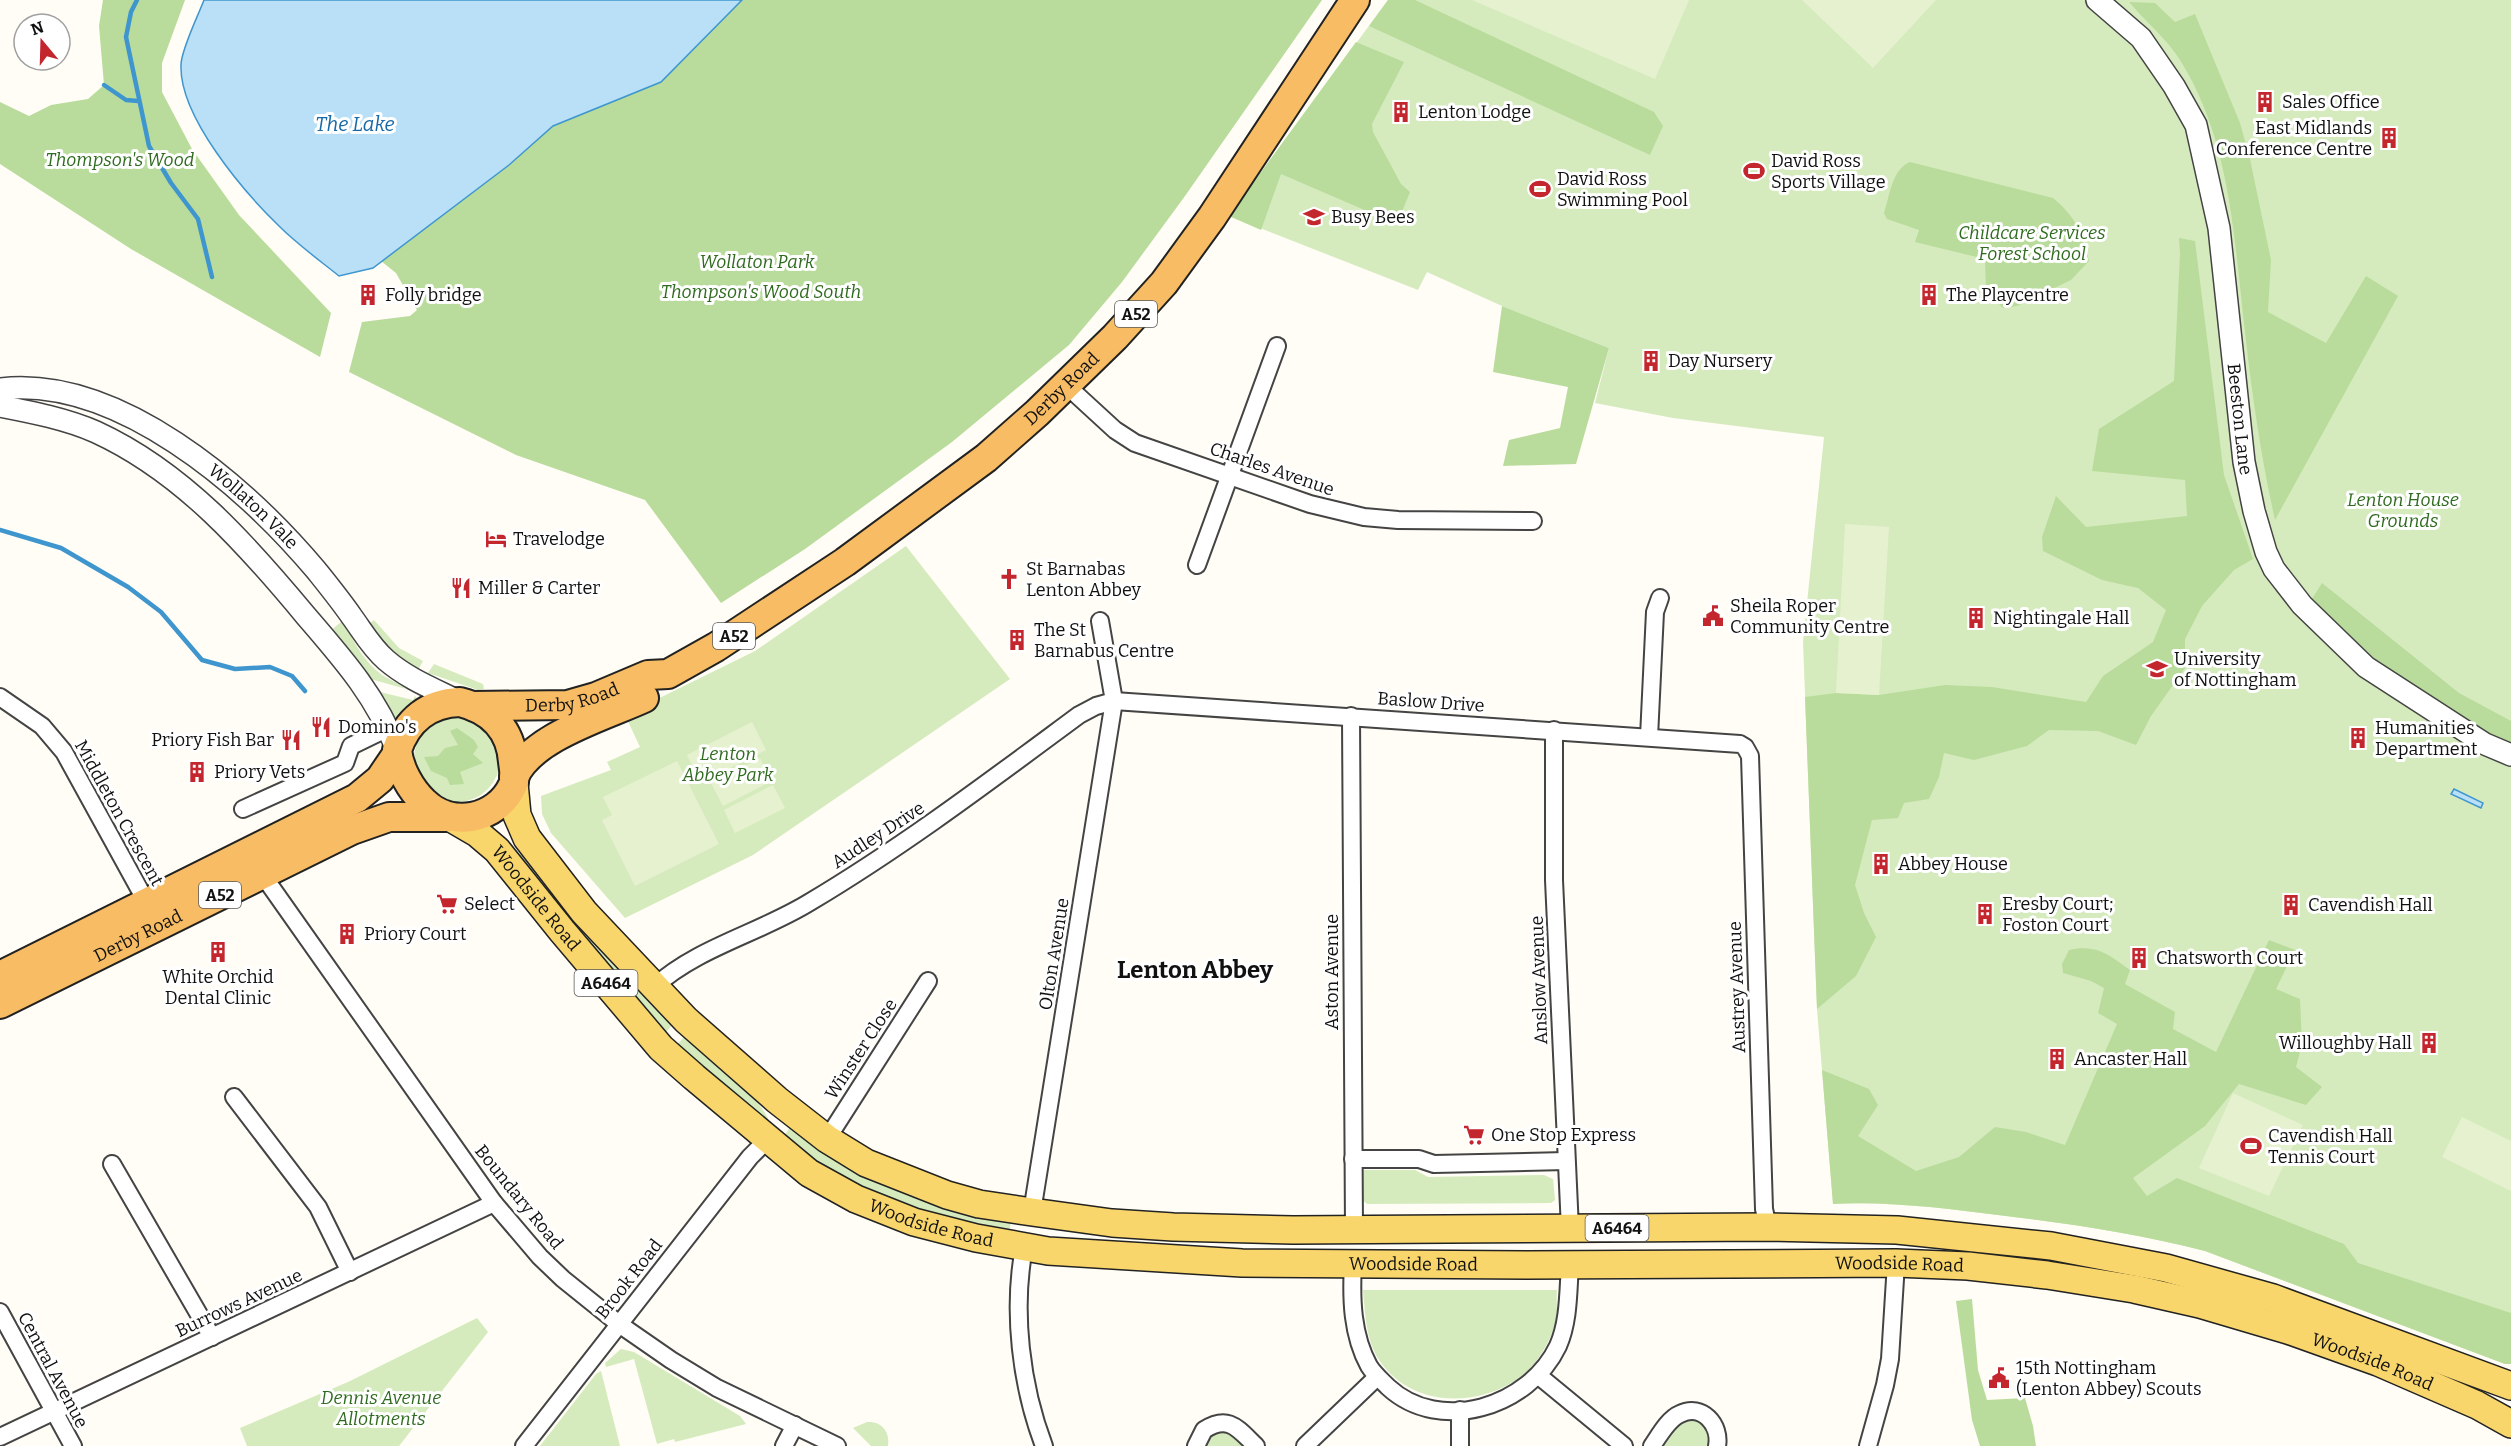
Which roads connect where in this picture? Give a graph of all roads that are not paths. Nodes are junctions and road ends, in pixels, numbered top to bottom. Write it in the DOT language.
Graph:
graph roads {
  1 [pos="1355,0"];
  2 [pos="2097,0"];
  3 [pos="1277,346"];
  4 [pos="1066,385"];
  5 [pos="0,389"];
  6 [pos="0,406"];
  7 [pos="202,462"];
  8 [pos="1229,476"];
  9 [pos="184,488"];
  10 [pos="1490,521"];
  11 [pos="1533,521"];
  12 [pos="1491,538"];
  13 [pos="1197,565"];
  14 [pos="1660,598"];
  15 [pos="348,611"];
  16 [pos="1100,621"];
  17 [pos="322,634"];
  18 [pos="668,674"];
  19 [pos="0,698"];
  20 [pos="1114,701"];
  21 [pos="467,704"];
  22 [pos="1351,716"];
  23 [pos="1554,730"];
  24 [pos="1649,737"];
  25 [pos="394,744"];
  26 [pos="1745,747"];
  27 [pos="2511,755"];
  28 [pos="514,780"];
  29 [pos="243,809"];
  30 [pos="450,818"];
  31 [pos="262,874"];
  32 [pos="147,903"];
  33 [pos="0,976"];
  34 [pos="928,981"];
  35 [pos="654,987"];
  36 [pos="0,1004"];
  37 [pos="234,1097"];
  38 [pos="777,1100"];
  39 [pos="768,1139"];
  40 [pos="827,1139"];
  41 [pos="1353,1159"];
  42 [pos="1566,1161"];
  43 [pos="112,1164"];
  44 [pos="494,1203"];
  45 [pos="1032,1212"];
  46 [pos="1767,1227"];
  47 [pos="1354,1228"];
  48 [pos="1570,1229"];
  49 [pos="1897,1230"];
  50 [pos="1024,1248"];
  51 [pos="1896,1263"];
  52 [pos="1353,1264"];
  53 [pos="1570,1265"];
  54 [pos="350,1272"];
  55 [pos="0,1312"];
  56 [pos="619,1324"];
  57 [pos="213,1337"];
  58 [pos="1539,1376"];
  59 [pos="1377,1377"];
  60 [pos="2511,1386"];
  61 [pos="1460,1410"];
  62 [pos="53,1412"];
  63 [pos="2511,1424"];
  64 [pos="795,1425"];
  65 [pos="0,1437"];
  66 [pos="73,1446"];
  67 [pos="525,1446"];
  68 [pos="784,1446"];
  69 [pos="837,1446"];
  70 [pos="1044,1446"];
  71 [pos="1196,1446"];
  72 [pos="1256,1446"];
  73 [pos="1305,1446"];
  74 [pos="1460,1446"];
  75 [pos="1624,1446"];
  76 [pos="1652,1446"];
  77 [pos="1717,1446"];
  78 [pos="1868,1446"];
  1 -- 4 [label="highway, Derby Road / A52"];
  2 -- 27 [label="street, Beeston Lane"];
  3 -- 8 [label="street"];
  4 -- 8 [label="street, Charles Avenue"];
  4 -- 18 [label="highway, Derby Road / A52"];
  5 -- 7 [label="street, Wollaton Vale"];
  6 -- 9 [label="street, Wollaton Vale"];
  7 -- 9 [label="street"];
  7 -- 15 [label="street, Wollaton Vale"];
  8 -- 10 [label="street, Charles Avenue"];
  8 -- 13 [label="street"];
  9 -- 17 [label="street, Wollaton Vale"];
  10 -- 11 [label="street, Charles Avenue"];
  10 -- 12 [label="street"];
  14 -- 24 [label="street"];
  15 -- 17 [label="street"];
  15 -- 21 [label="street, Wollaton Vale"];
  16 -- 20 [label="street, Olton Avenue"];
  17 -- 25 [label="street, Wollaton Vale"];
  18 -- 21 [label="highway, Derby Road / A52"];
  18 -- 28 [label="highway, Derby Road / A52"];
  19 -- 32 [label="street, Middleton Crescent"];
  20 -- 22 [label="street, Baslow Drive"];
  20 -- 35 [label="street, Audley Drive"];
  20 -- 45 [label="street, Olton Avenue"];
  21 -- 25 [label="highway, A52"];
  21 -- 28 [label="highway"];
  22 -- 23 [label="street, Baslow Drive"];
  22 -- 41 [label="street, Aston Avenue"];
  23 -- 24 [label="street, Baslow Drive"];
  23 -- 42 [label="street, Anslow Avenue"];
  24 -- 26 [label="street, Baslow Drive"];
  25 -- 29 [label="street"];
  25 -- 30 [label="highway"];
  25 -- 32 [label="highway, Derby Road / A52"];
  26 -- 46 [label="street, Austrey Avenue"];
  28 -- 30 [label="highway, A52"];
  28 -- 35 [label="main road, Woodside Road / A6464"];
  30 -- 31 [label="highway, Derby Road / A52"];
  30 -- 39 [label="main road, Woodside Road / A6464"];
  31 -- 36 [label="highway, Derby Road / A52"];
  31 -- 44 [label="street, Boundary Road"];
  32 -- 33 [label="highway, Derby Road / A52"];
  34 -- 40 [label="street, Winster Close"];
  35 -- 38 [label="main road, Woodside Road / A6464"];
  37 -- 54 [label="street"];
  38 -- 39 [label="main road"];
  38 -- 40 [label="main road, Woodside Road / A6464"];
  39 -- 50 [label="main road, Woodside Road / A6464"];
  39 -- 56 [label="street, Brook Road"];
  40 -- 45 [label="main road, Woodside Road / A6464"];
  41 -- 42 [label="street"];
  41 -- 47 [label="street, Aston Avenue"];
  42 -- 48 [label="street, Anslow Avenue"];
  43 -- 57 [label="street"];
  44 -- 54 [label="street, Burrows Avenue"];
  44 -- 56 [label="street, Boundary Road"];
  45 -- 47 [label="main road, Woodside Road / A6464"];
  46 -- 48 [label="main road, Woodside Road / A6464"];
  46 -- 49 [label="main road, Woodside Road / A6464"];
  47 -- 48 [label="main road, Woodside Road / A6464"];
  48 -- 53 [label="main road"];
  49 -- 51 [label="main road"];
  49 -- 60 [label="main road, Woodside Road / A6464"];
  50 -- 52 [label="main road, Woodside Road / A6464"];
  50 -- 70 [label="street"];
  51 -- 53 [label="main road, Woodside Road / A6464"];
  51 -- 63 [label="main road, Woodside Road / A6464"];
  51 -- 78 [label="street"];
  52 -- 53 [label="main road, Woodside Road / A6464"];
  52 -- 59 [label="street"];
  53 -- 58 [label="street"];
  54 -- 57 [label="street, Burrows Avenue"];
  55 -- 62 [label="street, Central Avenue"];
  56 -- 64 [label="street, Boundary Road"];
  56 -- 67 [label="street, Brook Road"];
  57 -- 62 [label="street, Burrows Avenue"];
  58 -- 61 [label="street"];
  58 -- 75 [label="street"];
  59 -- 61 [label="street"];
  59 -- 73 [label="street"];
  61 -- 74 [label="street"];
  62 -- 65 [label="street, Burrows Avenue"];
  62 -- 66 [label="street, Central Avenue"];
  64 -- 68 [label="street"];
  64 -- 69 [label="street, Boundary Road"];
  71 -- 72 [label="street"];
  76 -- 77 [label="street"];
}
